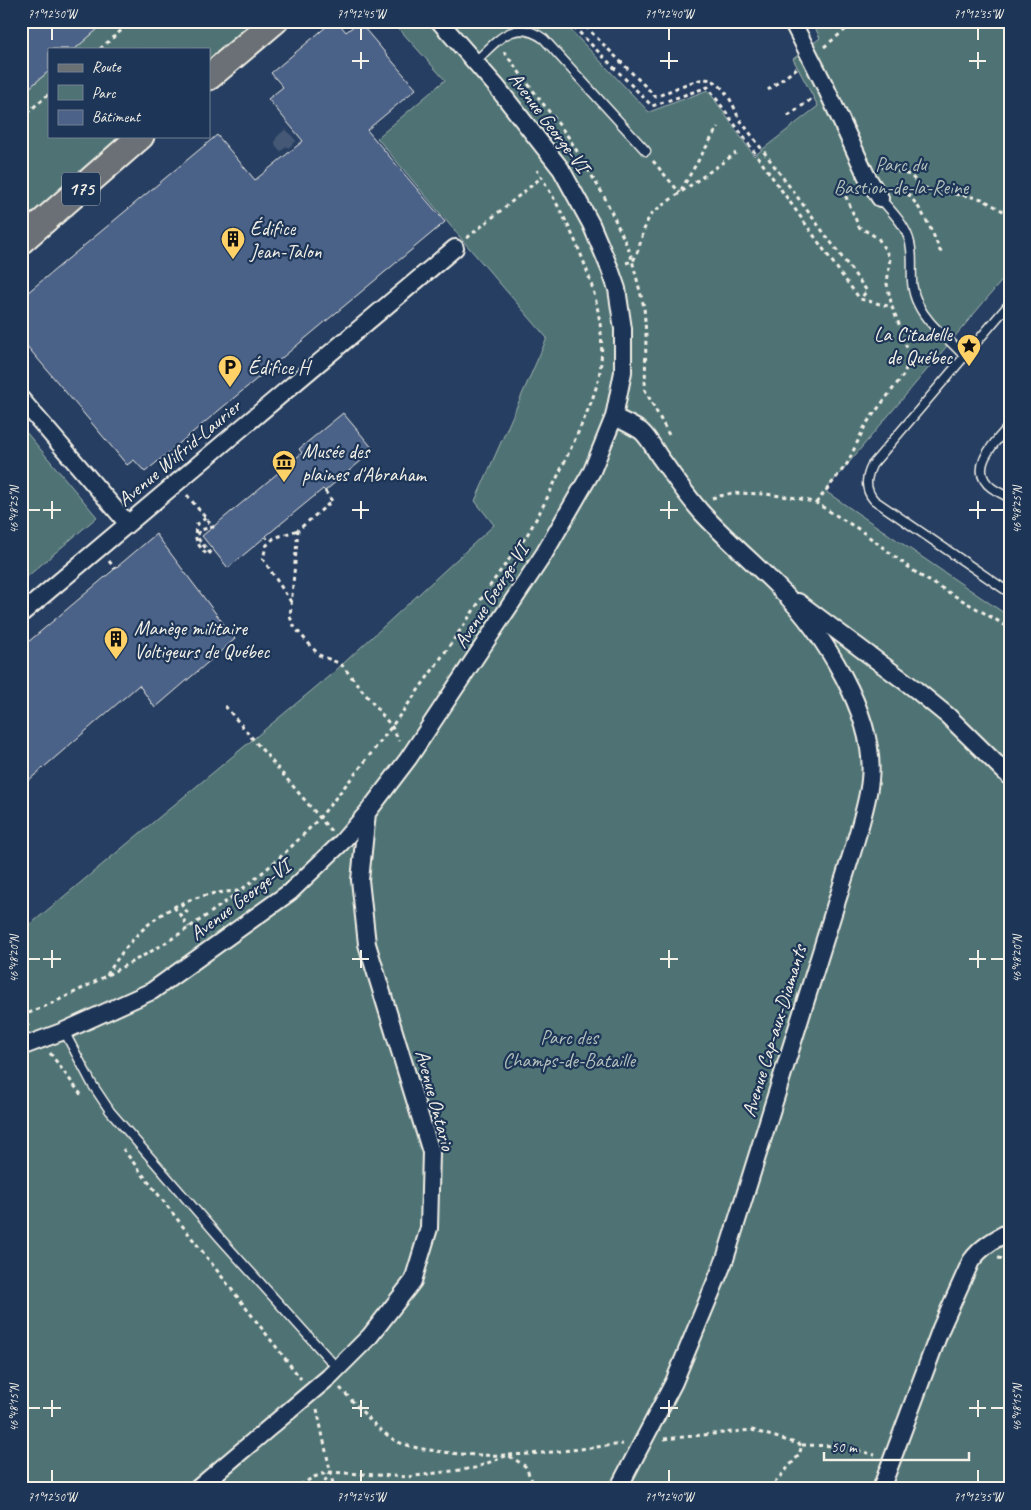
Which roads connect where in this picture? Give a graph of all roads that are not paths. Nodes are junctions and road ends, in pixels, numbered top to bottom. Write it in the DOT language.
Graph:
graph roads {
  1 [pos="275,21"];
  2 [pos="439,21"];
  3 [pos="792,21"];
  4 [pos="474,62"];
  5 [pos="210,76"];
  6 [pos="139,138"];
  7 [pos="646,151"];
  8 [pos="880,198"];
  9 [pos="21,241"];
  10 [pos="455,248"];
  11 [pos="1010,303"];
  12 [pos="964,356"];
  13 [pos="21,399"];
  14 [pos="614,417"];
  15 [pos="1010,425"];
  16 [pos="1010,498"];
  17 [pos="128,524"];
  18 [pos="779,588"];
  19 [pos="1010,593"];
  20 [pos="21,614"];
  21 [pos="1010,777"];
  22 [pos="367,813"];
  23 [pos="64,1030"];
  24 [pos="21,1047"];
  25 [pos="1010,1231"];
  26 [pos="333,1373"];
  27 [pos="197,1489"];
  28 [pos="618,1489"];
  29 [pos="881,1489"];
  1 -- 5 [label="main road"];
  2 -- 4 [label="street, Avenue George-VI"];
  3 -- 8 [label="street"];
  4 -- 7 [label="lane"];
  4 -- 14 [label="street, Avenue George-VI"];
  6 -- 9 [label="main road, 175"];
  8 -- 12 [label="lane"];
  10 -- 17 [label="street, Avenue Wilfrid-Laurier"];
  11 -- 12 [label="lane"];
  12 -- 19 [label="lane"];
  13 -- 17 [label="street"];
  14 -- 18 [label="street, Avenue Cap-aux-Diamants"];
  14 -- 22 [label="street, Avenue George-VI"];
  15 -- 16 [label="lane"];
  17 -- 20 [label="street, Avenue Wilfrid-Laurier"];
  18 -- 21 [label="street, Avenue Cap-aux-Diamants"];
  18 -- 28 [label="street, Avenue Cap-aux-Diamants"];
  22 -- 23 [label="street, Avenue George-VI"];
  22 -- 26 [label="street, Avenue Ontario"];
  23 -- 24 [label="street, Avenue George-VI"];
  23 -- 26 [label="lane"];
  25 -- 29 [label="street"];
  26 -- 27 [label="street, Avenue Ontario"];
}
